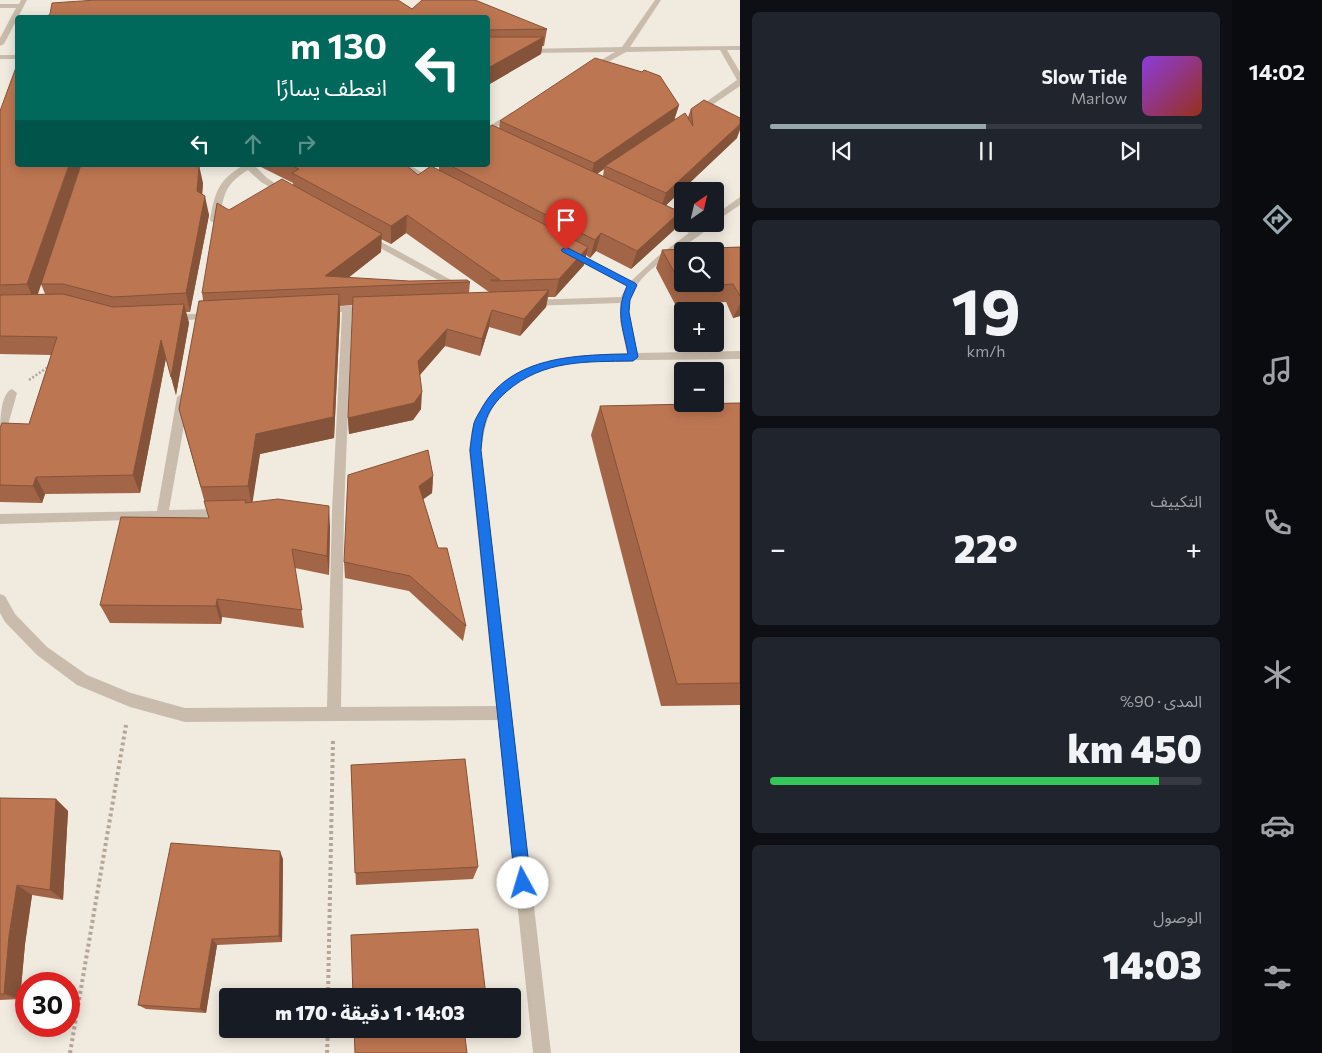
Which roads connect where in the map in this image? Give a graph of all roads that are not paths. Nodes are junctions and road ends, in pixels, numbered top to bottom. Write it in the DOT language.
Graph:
graph roads {
  1 [pos="658,0"];
  2 [pos="22,3"];
  3 [pos="0,6"];
  4 [pos="16,15"];
  5 [pos="15,16"];
  6 [pos="0,44"];
  7 [pos="722,48"];
  8 [pos="740,48"];
  9 [pos="625,49"];
  10 [pos="517,51"];
  11 [pos="0,57"];
  12 [pos="15,57"];
  13 [pos="582,75"];
  14 [pos="740,80"];
  15 [pos="522,110"];
  16 [pos="685,120"];
  17 [pos="490,129"];
  18 [pos="246,167"];
  19 [pos="251,167"];
  20 [pos="407,167"];
  21 [pos="425,167"];
  22 [pos="416,172"];
  23 [pos="442,186"];
  24 [pos="296,198"];
  25 [pos="740,200"];
  26 [pos="653,212"];
  27 [pos="724,212"];
  28 [pos="213,230"];
  29 [pos="358,232"];
  30 [pos="697,233"];
  31 [pos="563,249"];
  32 [pos="632,285"];
  33 [pos="471,295"];
  34 [pos="625,300"];
  35 [pos="518,304"];
  36 [pos="376,308"];
  37 [pos="348,309"];
  38 [pos="308,311"];
  39 [pos="228,315"];
  40 [pos="159,318"];
  41 [pos="740,355"];
  42 [pos="633,357"];
  43 [pos="186,383"];
  44 [pos="12,393"];
  45 [pos="0,432"];
  46 [pos="240,513"];
  47 [pos="162,515"];
  48 [pos="0,519"];
  49 [pos="0,600"];
  50 [pos="504,713"];
  51 [pos="334,714"];
  52 [pos="542,1053"];
  1 -- 9 [label="street"];
  2 -- 3 [label="street"];
  2 -- 4 [label="street"];
  5 -- 6 [label="street"];
  7 -- 8 [label="street"];
  7 -- 9 [label="street"];
  7 -- 14 [label="street"];
  9 -- 10 [label="street"];
  9 -- 13 [label="street"];
  11 -- 12 [label="street"];
  14 -- 16 [label="street"];
  15 -- 17 [label="street"];
  18 -- 28 [label="street"];
  19 -- 24 [label="street"];
  20 -- 22 [label="street"];
  21 -- 22 [label="street"];
  22 -- 23 [label="street"];
  25 -- 27 [label="street"];
  26 -- 30 [label="street"];
  29 -- 33 [label="street"];
  30 -- 32 [label="street"];
  31 -- 32 [label="street"];
  32 -- 34 [label="street"];
  34 -- 35 [label="street"];
  34 -- 42 [label="street"];
  36 -- 37 [label="street"];
  37 -- 38 [label="street"];
  37 -- 51 [label="street"];
  39 -- 40 [label="street"];
  41 -- 42 [label="street"];
  42 -- 50 [label="street"];
  43 -- 47 [label="street"];
  44 -- 45 [label="street"];
  46 -- 47 [label="street"];
  47 -- 48 [label="street"];
  49 -- 51 [label="street"];
  50 -- 51 [label="street"];
  50 -- 52 [label="street"];
}
